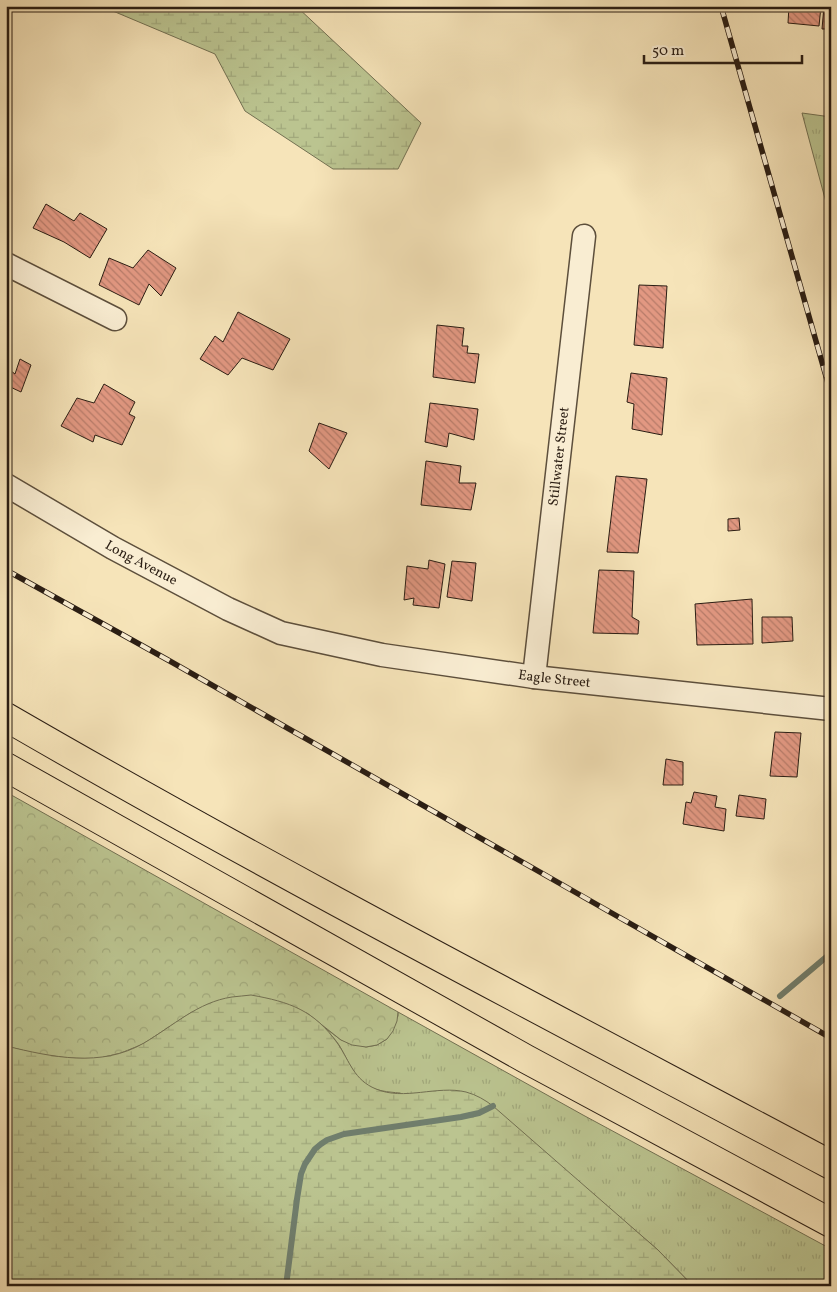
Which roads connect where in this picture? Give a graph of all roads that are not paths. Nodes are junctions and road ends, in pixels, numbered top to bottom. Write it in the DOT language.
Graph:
graph roads {
  1 [pos="584,236"];
  2 [pos="6,264"];
  3 [pos="115,319"];
  4 [pos="6,485"];
  5 [pos="281,633"];
  6 [pos="534,677"];
  7 [pos="831,709"];
  8 [pos="6,717"];
  9 [pos="6,766"];
  10 [pos="831,1165"];
  11 [pos="831,1223"];
  1 -- 6 [label="street, Stillwater Street"];
  2 -- 3 [label="street"];
  4 -- 5 [label="street, Long Avenue"];
  5 -- 6 [label="street, Eagle Street"];
  6 -- 7 [label="street, Eagle Street"];
  8 -- 10 [label="main road"];
  9 -- 11 [label="main road"];
}
